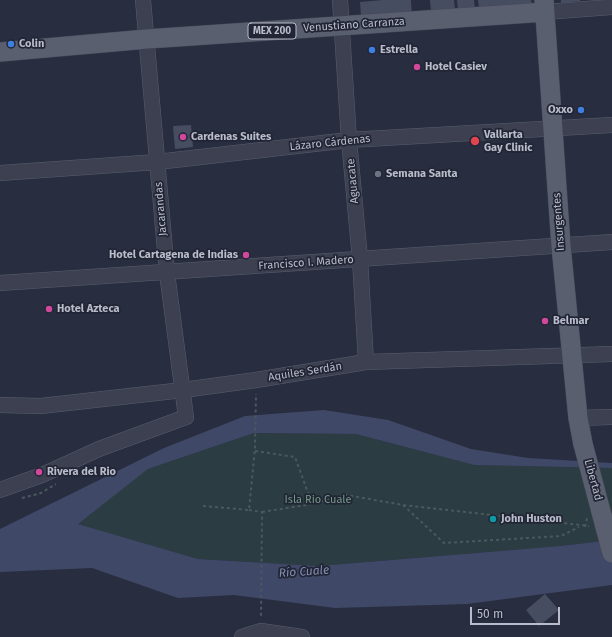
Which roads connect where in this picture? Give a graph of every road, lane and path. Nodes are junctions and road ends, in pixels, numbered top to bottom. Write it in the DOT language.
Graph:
graph roads {
  1 [pos="143,0"];
  2 [pos="340,0"];
  3 [pos="544,6"];
  4 [pos="612,7"];
  5 [pos="342,26"];
  6 [pos="147,39"];
  7 [pos="0,52"];
  8 [pos="612,125"];
  9 [pos="553,128"];
  10 [pos="349,140"];
  11 [pos="157,162"];
  12 [pos="0,173"];
  13 [pos="612,242"];
  14 [pos="561,246"];
  15 [pos="360,260"];
  16 [pos="167,273"];
  17 [pos="0,283"];
  18 [pos="612,354"];
  19 [pos="572,356"];
  20 [pos="366,362"];
  21 [pos="183,390"];
  22 [pos="0,405"];
  23 [pos="256,408"];
  24 [pos="612,417"];
  25 [pos="580,431"];
  26 [pos="255,450"];
  27 [pos="0,490"];
  28 [pos="312,504"];
  29 [pos="403,505"];
  30 [pos="203,506"];
  31 [pos="249,510"];
  32 [pos="262,512"];
  33 [pos="592,526"];
  34 [pos="580,527"];
  35 [pos="612,553"];
  36 [pos="261,619"];
  37 [pos="242,637"];
  38 [pos="302,637"];
  1 -- 6 [label="street, Jacarandas"];
  2 -- 5 [label="street, Aguacate"];
  3 -- 4 [label="street, Venustiano Carranza"];
  3 -- 5 [label="main road, Venustiano Carranza / MEX 200"];
  3 -- 9 [label="main road, Insurgentes"];
  5 -- 6 [label="main road, Venustiano Carranza / MEX 200"];
  5 -- 10 [label="street, Aguacate"];
  6 -- 7 [label="main road, Venustiano Carranza / MEX 200"];
  6 -- 11 [label="street, Jacarandas"];
  8 -- 9 [label="street, Lázaro Cárdenas"];
  9 -- 10 [label="street, Lázaro Cárdenas"];
  9 -- 14 [label="main road, Insurgentes"];
  10 -- 11 [label="street, Lázaro Cárdenas"];
  10 -- 15 [label="street, Aguacate"];
  11 -- 12 [label="street, Lázaro Cárdenas"];
  11 -- 16 [label="street, Jacarandas"];
  13 -- 14 [label="street, Francisco I. Madero"];
  14 -- 15 [label="street, Francisco I. Madero"];
  14 -- 19 [label="main road, Insurgentes"];
  15 -- 16 [label="street, Francisco I. Madero"];
  15 -- 20 [label="street, Aguacate"];
  16 -- 17 [label="street, Francisco I. Madero"];
  16 -- 21 [label="street, Jacarandas"];
  18 -- 19 [label="street, Aquiles Serdán"];
  19 -- 20 [label="street, Aquiles Serdán"];
  19 -- 25 [label="main road, Insurgentes"];
  20 -- 21 [label="street, Aquiles Serdán"];
  21 -- 22 [label="street, Aquiles Serdán"];
  21 -- 27 [label="street, Jacarandas"];
  23 -- 26 [label="path"];
  24 -- 25 [label="street"];
  25 -- 35 [label="main road, Libertad, bridge"];
  26 -- 28 [label="path"];
  26 -- 31 [label="path"];
  28 -- 29 [label="path"];
  28 -- 32 [label="path"];
  29 -- 34 [label="path"];
  29 -- 34 [label="path"];
  30 -- 31 [label="path"];
  31 -- 32 [label="path"];
  32 -- 36 [label="path"];
  33 -- 34 [label="path"];
  37 -- 38 [label="street"];
}
